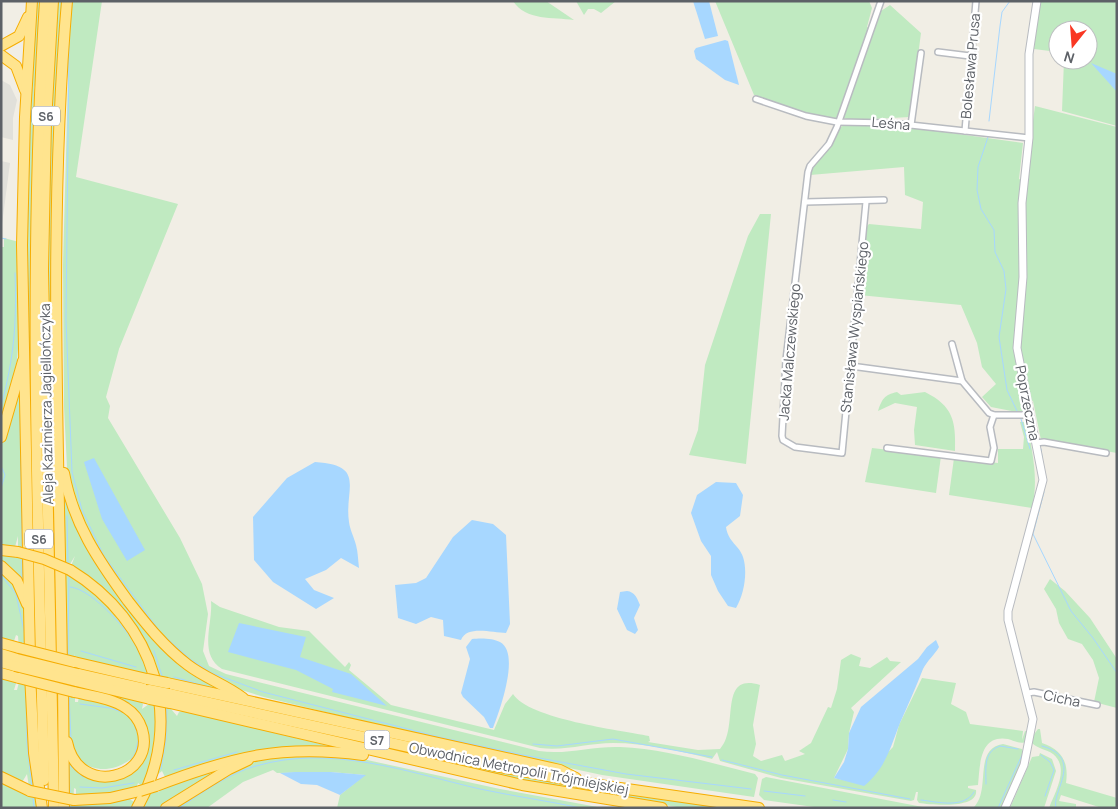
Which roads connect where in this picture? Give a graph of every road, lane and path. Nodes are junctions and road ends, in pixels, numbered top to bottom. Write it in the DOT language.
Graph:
graph roads {
  1 [pos="45,1"];
  2 [pos="53,1"];
  3 [pos="67,1"];
  4 [pos="881,1"];
  5 [pos="976,1"];
  6 [pos="1037,1"];
  7 [pos="32,3"];
  8 [pos="1,46"];
  9 [pos="938,52"];
  10 [pos="921,53"];
  11 [pos="1,55"];
  12 [pos="970,56"];
  13 [pos="26,97"];
  14 [pos="756,99"];
  15 [pos="839,121"];
  16 [pos="911,125"];
  17 [pos="965,131"];
  18 [pos="1029,138"];
  19 [pos="884,200"];
  20 [pos="805,202"];
  21 [pos="866,202"];
  22 [pos="952,344"];
  23 [pos="25,358"];
  24 [pos="851,366"];
  25 [pos="962,381"];
  26 [pos="994,415"];
  27 [pos="1030,415"];
  28 [pos="1,437"];
  29 [pos="58,437"];
  30 [pos="1036,443"];
  31 [pos="887,448"];
  32 [pos="842,453"];
  33 [pos="1106,453"];
  34 [pos="1,550"];
  35 [pos="1,566"];
  36 [pos="29,612"];
  37 [pos="1,643"];
  38 [pos="1,654"];
  39 [pos="17,657"];
  40 [pos="1,662"];
  41 [pos="1,673"];
  42 [pos="76,682"];
  43 [pos="1028,693"];
  44 [pos="170,699"];
  45 [pos="247,701"];
  46 [pos="1097,705"];
  47 [pos="63,726"];
  48 [pos="273,752"];
  49 [pos="421,762"];
  50 [pos="1,777"];
  51 [pos="585,783"];
  52 [pos="43,808"];
  53 [pos="54,808"];
  54 [pos="64,808"];
  55 [pos="137,808"];
  56 [pos="166,808"];
  57 [pos="662,808"];
  58 [pos="759,808"];
  59 [pos="1005,808"];
  1 -- 52 [label="highway, Aleja Kazimierza Jagiellończyka / S6"];
  2 -- 53 [label="highway, Aleja Kazimierza Jagiellończyka / S6"];
  3 -- 29 [label="highway"];
  4 -- 15 [label="street"];
  5 -- 12 [label="street, Bolesława Prusa"];
  6 -- 18 [label="street, Poprzeczna"];
  7 -- 8 [label="highway"];
  7 -- 13 [label="highway"];
  9 -- 12 [label="street"];
  10 -- 16 [label="street"];
  11 -- 13 [label="highway"];
  12 -- 17 [label="street, Bolesława Prusa"];
  13 -- 23 [label="highway"];
  14 -- 15 [label="street, Leśna"];
  15 -- 16 [label="street, Leśna"];
  15 -- 20 [label="street"];
  16 -- 17 [label="street, Leśna"];
  17 -- 18 [label="street, Leśna"];
  18 -- 27 [label="street, Poprzeczna"];
  19 -- 21 [label="street"];
  20 -- 21 [label="street"];
  20 -- 32 [label="street, Jacka Malczewskiego"];
  21 -- 24 [label="street, Stanisława Wyspiańskiego"];
  22 -- 25 [label="street"];
  23 -- 28 [label="highway"];
  23 -- 36 [label="highway"];
  24 -- 25 [label="street"];
  24 -- 32 [label="street, Stanisława Wyspiańskiego"];
  25 -- 26 [label="street"];
  26 -- 27 [label="street"];
  26 -- 31 [label="street"];
  27 -- 30 [label="street, Poprzeczna"];
  29 -- 45 [label="highway"];
  29 -- 47 [label="highway"];
  30 -- 33 [label="street"];
  30 -- 43 [label="street, Poprzeczna"];
  34 -- 55 [label="highway, bridge"];
  35 -- 36 [label="highway"];
  36 -- 52 [label="highway"];
  37 -- 39 [label="highway"];
  38 -- 39 [label="highway, S7"];
  39 -- 40 [label="highway, S7"];
  39 -- 42 [label="highway, Obwodnica Metropolii Trójmiejskiej / S7, bridge"];
  39 -- 45 [label="highway, bridge"];
  41 -- 42 [label="highway, bridge"];
  42 -- 44 [label="highway, Obwodnica Metropolii Trójmiejskiej / S7, bridge"];
  42 -- 47 [label="highway"];
  43 -- 46 [label="street, Cicha"];
  43 -- 59 [label="street, Poprzeczna"];
  44 -- 49 [label="highway, Obwodnica Metropolii Trójmiejskiej / S7"];
  44 -- 51 [label="highway, Obwodnica Metropolii Trójmiejskiej / S7"];
  45 -- 51 [label="highway"];
  47 -- 54 [label="highway"];
  48 -- 49 [label="highway"];
  48 -- 50 [label="highway, bridge"];
  48 -- 56 [label="highway"];
  49 -- 57 [label="highway, Obwodnica Metropolii Trójmiejskiej / S7"];
  51 -- 58 [label="highway, Obwodnica Metropolii Trójmiejskiej / S7"];
}
